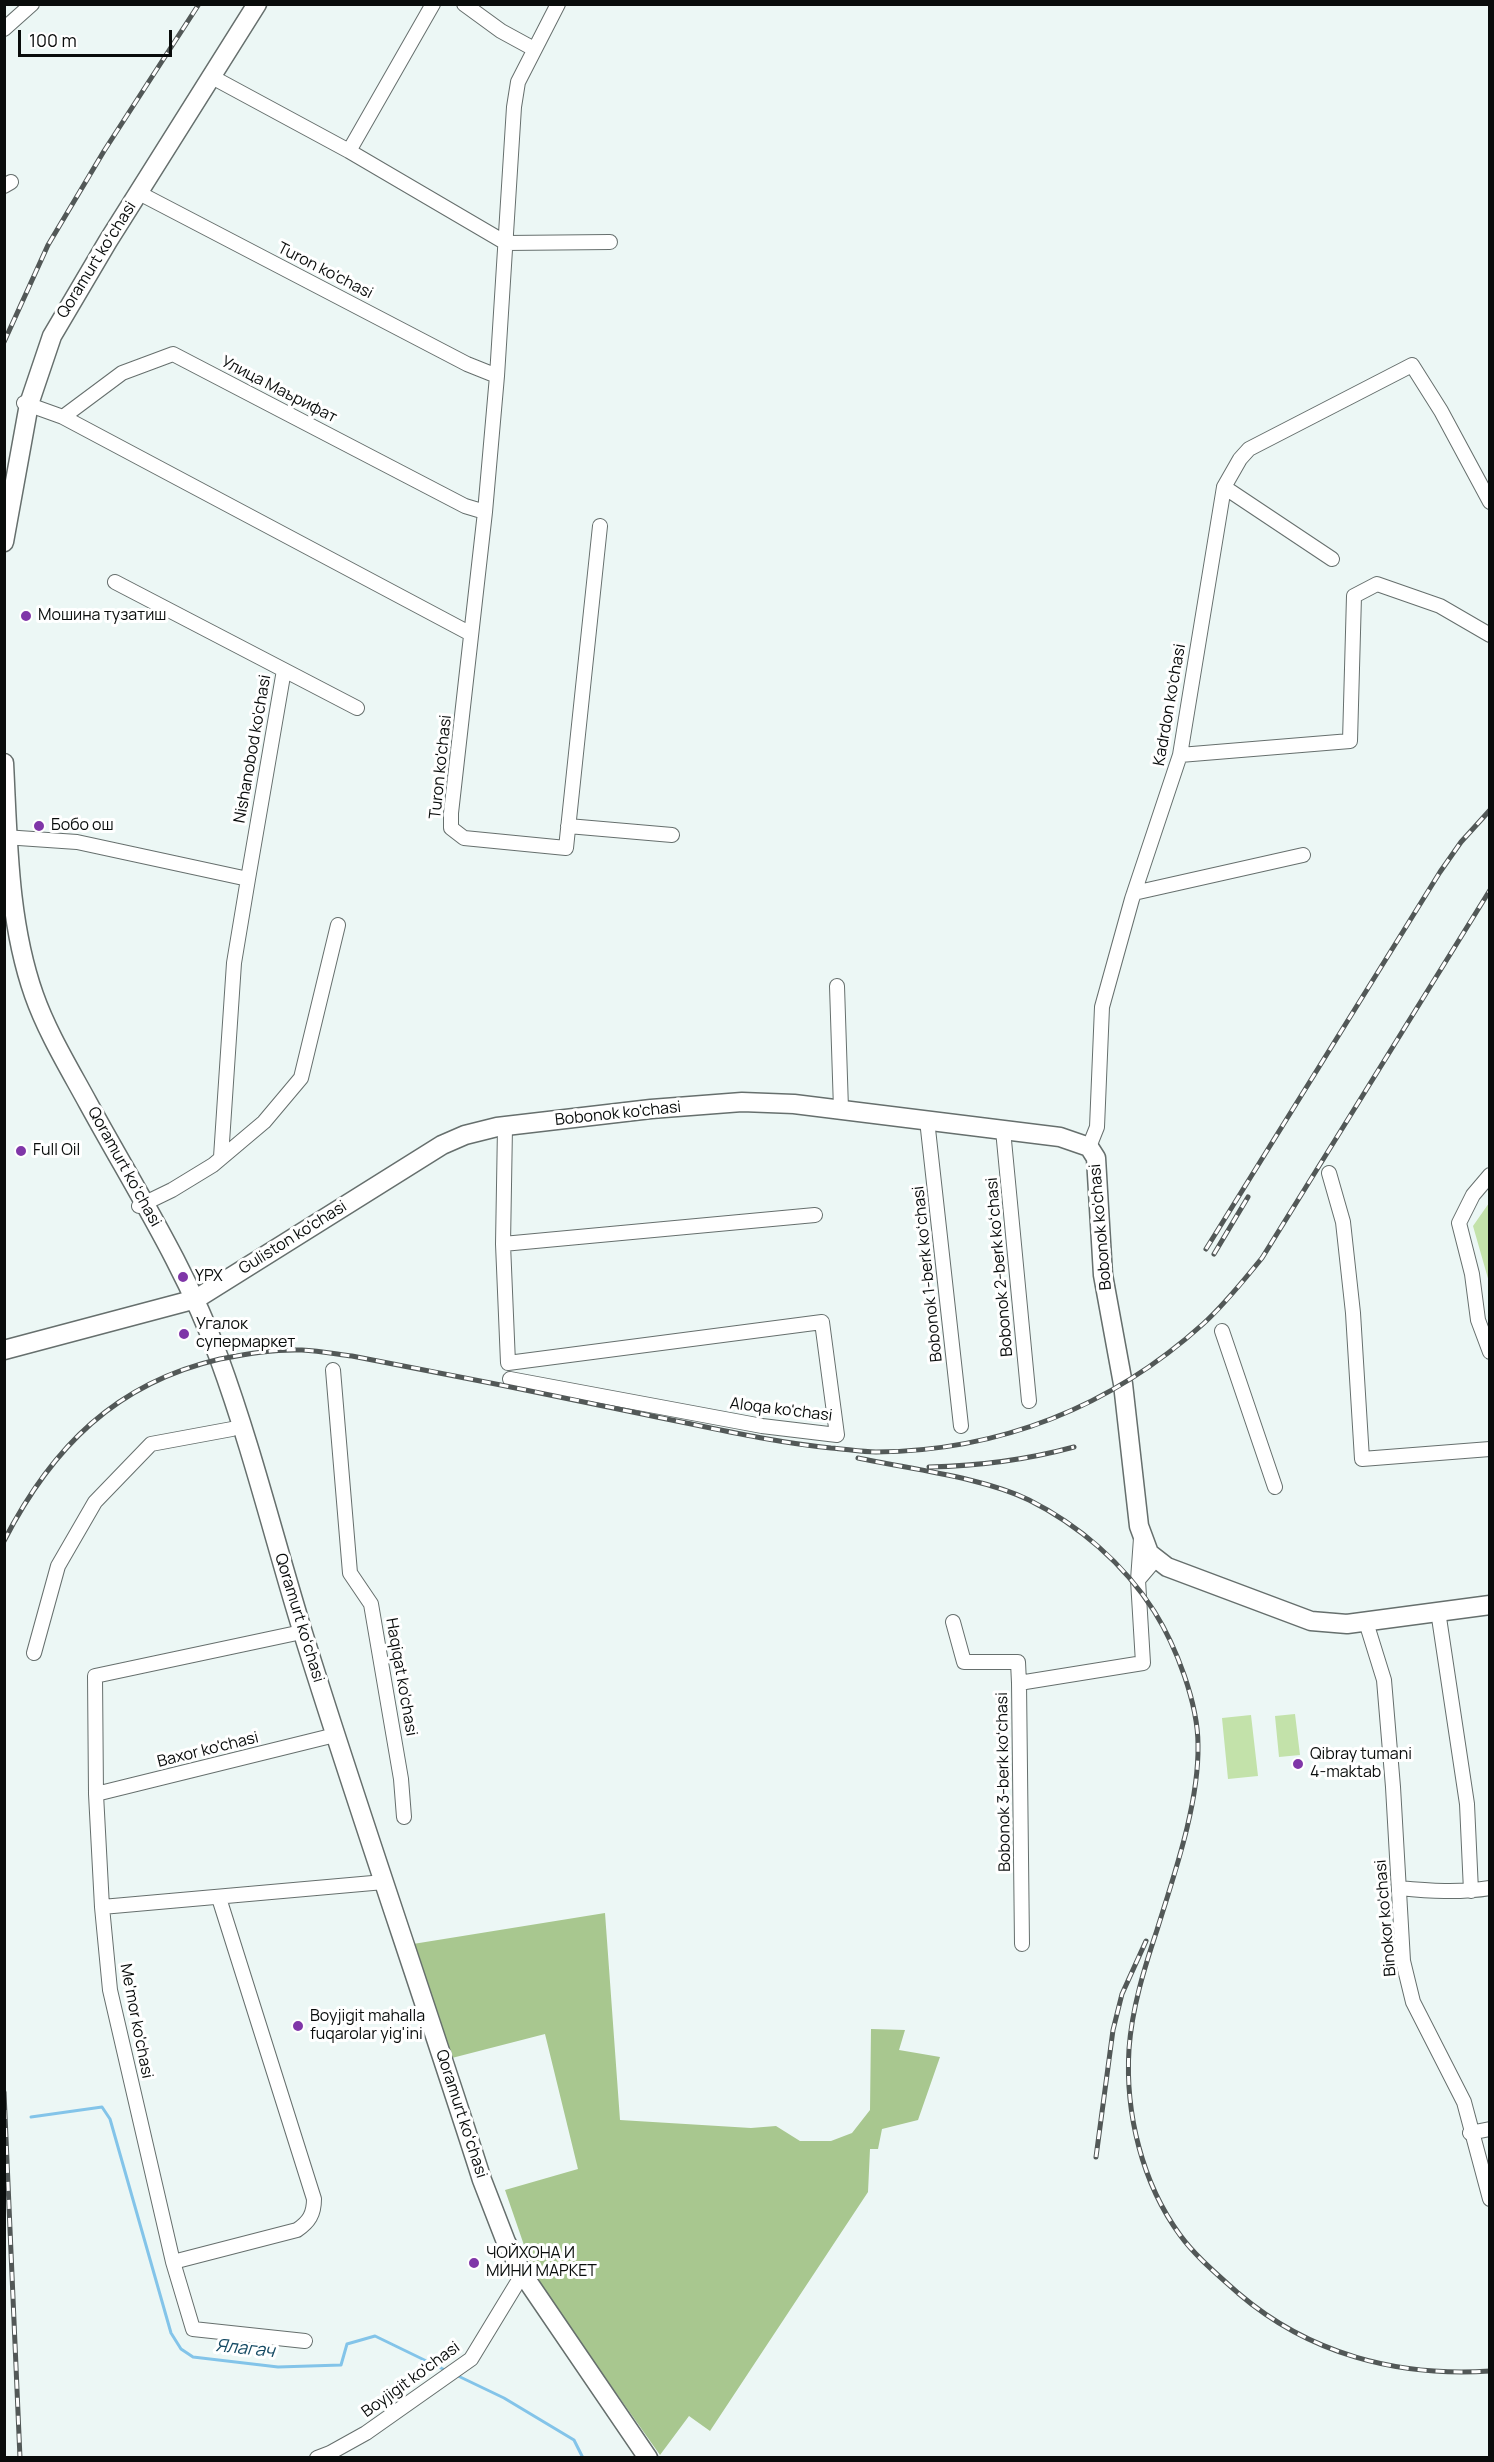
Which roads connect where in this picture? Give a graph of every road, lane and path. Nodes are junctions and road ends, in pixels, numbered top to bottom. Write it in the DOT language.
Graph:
graph roads {
  1 [pos="32,4"];
  2 [pos="250,4"];
  3 [pos="257,4"];
  4 [pos="434,4"];
  5 [pos="464,4"];
  6 [pos="558,4"];
  7 [pos="4,29"];
  8 [pos="534,49"];
  9 [pos="212,77"];
  10 [pos="349,151"];
  11 [pos="139,193"];
  12 [pos="610,242"];
  13 [pos="506,243"];
  14 [pos="497,376"];
  15 [pos="26,403"];
  16 [pos="63,417"];
  17 [pos="1224,487"];
  18 [pos="1490,502"];
  19 [pos="4,509"];
  20 [pos="485,512"];
  21 [pos="600,526"];
  22 [pos="4,542"];
  23 [pos="1332,559"];
  24 [pos="115,582"];
  25 [pos="471,634"];
  26 [pos="1490,635"];
  27 [pos="284,670"];
  28 [pos="357,708"];
  29 [pos="1180,755"];
  30 [pos="4,763"];
  31 [pos="568,826"];
  32 [pos="672,835"];
  33 [pos="6,838"];
  34 [pos="1303,855"];
  35 [pos="4,874"];
  36 [pos="248,879"];
  37 [pos="1134,892"];
  38 [pos="338,926"];
  39 [pos="837,986"];
  40 [pos="841,1109"];
  41 [pos="927,1120"];
  42 [pos="505,1126"];
  43 [pos="1003,1130"];
  44 [pos="1089,1147"];
  45 [pos="221,1157"];
  46 [pos="1329,1173"];
  47 [pos="1490,1175"];
  48 [pos="142,1204"];
  49 [pos="815,1215"];
  50 [pos="503,1244"];
  51 [pos="193,1300"];
  52 [pos="1222,1331"];
  53 [pos="4,1350"];
  54 [pos="1490,1352"];
  55 [pos="333,1370"];
  56 [pos="510,1379"];
  57 [pos="1029,1401"];
  58 [pos="961,1426"];
  59 [pos="232,1429"];
  60 [pos="1490,1449"];
  61 [pos="1275,1487"];
  62 [pos="1141,1536"];
  63 [pos="1155,1560"];
  64 [pos="1138,1580"];
  65 [pos="1490,1605"];
  66 [pos="1438,1611"];
  67 [pos="953,1622"];
  68 [pos="1366,1622"];
  69 [pos="297,1633"];
  70 [pos="34,1653"];
  71 [pos="1019,1683"];
  72 [pos="327,1737"];
  73 [pos="96,1794"];
  74 [pos="404,1817"];
  75 [pos="382,1882"];
  76 [pos="1399,1888"];
  77 [pos="1490,1888"];
  78 [pos="1471,1891"];
  79 [pos="219,1898"];
  80 [pos="102,1907"];
  81 [pos="1022,1944"];
  82 [pos="1490,2129"];
  83 [pos="1470,2133"];
  84 [pos="1490,2199"];
  85 [pos="173,2262"];
  86 [pos="522,2278"];
  87 [pos="305,2341"];
  88 [pos="317,2457"];
  89 [pos="639,2457"];
  90 [pos="648,2457"];
  1 -- 7 [label="street"];
  2 -- 15 [label="main road, Qoramurt koʻchasi"];
  3 -- 9 [label="main road, Qoramurt koʻchasi"];
  4 -- 10 [label="street"];
  5 -- 8 [label="street"];
  6 -- 8 [label="street, Turon ko'chasi"];
  8 -- 13 [label="street, Turon ko'chasi"];
  9 -- 10 [label="street"];
  9 -- 11 [label="main road, Qoramurt koʻchasi"];
  10 -- 13 [label="street"];
  11 -- 14 [label="street, Turon ko'chasi"];
  11 -- 15 [label="main road, Qoramurt koʻchasi"];
  12 -- 13 [label="street"];
  13 -- 14 [label="street, Turon ko'chasi"];
  14 -- 20 [label="street, Turon ko'chasi"];
  15 -- 16 [label="street"];
  15 -- 19 [label="main road, Qoramurt koʻchasi"];
  15 -- 22 [label="main road, Qoramurt koʻchasi"];
  16 -- 20 [label="street, Улица Маърифат"];
  16 -- 25 [label="street"];
  17 -- 18 [label="street, Kadrdon ko'chasi"];
  17 -- 23 [label="street"];
  17 -- 29 [label="street, Kadrdon ko'chasi"];
  20 -- 25 [label="street, Turon ko'chasi"];
  21 -- 31 [label="street, Turon ko'chasi"];
  24 -- 27 [label="street, Nishanobod ko'chasi"];
  25 -- 31 [label="street, Turon ko'chasi"];
  26 -- 29 [label="street"];
  27 -- 28 [label="street"];
  27 -- 36 [label="street, Nishanobod ko'chasi"];
  29 -- 37 [label="street, Kadrdon ko'chasi"];
  30 -- 33 [label="main road, Qoramurt koʻchasi"];
  31 -- 32 [label="street"];
  33 -- 36 [label="street"];
  33 -- 48 [label="main road, Qoramurt koʻchasi"];
  34 -- 37 [label="street"];
  35 -- 48 [label="main road, Qoramurt koʻchasi"];
  36 -- 45 [label="street, Nishanobod ko'chasi"];
  37 -- 44 [label="street, Kadrdon ko'chasi"];
  38 -- 45 [label="street"];
  39 -- 40 [label="street"];
  40 -- 41 [label="main road, Bobonok ko'chasi"];
  40 -- 42 [label="main road, Bobonok ko'chasi"];
  41 -- 43 [label="main road, Bobonok ko'chasi"];
  41 -- 58 [label="street, Bobonok 1-berk koʻchasi"];
  42 -- 50 [label="street"];
  42 -- 51 [label="main road, Guliston ko'chasi"];
  43 -- 44 [label="main road, Bobonok ko'chasi"];
  43 -- 57 [label="street, Bobonok 2-berk koʻchasi"];
  44 -- 62 [label="main road, Bobonok ko'chasi"];
  45 -- 48 [label="street"];
  46 -- 60 [label="street"];
  47 -- 54 [label="street"];
  48 -- 51 [label="main road, Qoramurt koʻchasi"];
  49 -- 50 [label="street"];
  50 -- 56 [label="street, Aloqa ko'chasi"];
  51 -- 53 [label="main road, Guliston ko'chasi"];
  51 -- 59 [label="main road, Qoramurt koʻchasi"];
  51 -- 75 [label="main road, Qoramurt koʻchasi"];
  52 -- 61 [label="street"];
  55 -- 74 [label="street, Haqiqat ko'chasi"];
  59 -- 69 [label="main road, Qoramurt koʻchasi"];
  59 -- 70 [label="street"];
  62 -- 63 [label="main road, Bobonok ko'chasi"];
  62 -- 64 [label="street, Bobonok 3-berk koʻchasi"];
  63 -- 64 [label="street"];
  63 -- 68 [label="main road"];
  64 -- 71 [label="street, Bobonok 3-berk koʻchasi"];
  65 -- 66 [label="main road"];
  66 -- 68 [label="main road"];
  66 -- 78 [label="street"];
  67 -- 71 [label="street"];
  68 -- 76 [label="street, Binokor ko'chasi"];
  69 -- 72 [label="main road, Qoramurt koʻchasi"];
  69 -- 73 [label="street, Me'mor ko'chasi"];
  71 -- 81 [label="street, Bobonok 3-berk koʻchasi"];
  72 -- 73 [label="street, Baxor ko'chasi"];
  72 -- 75 [label="main road, Qoramurt koʻchasi"];
  73 -- 80 [label="street, Me'mor ko'chasi"];
  75 -- 79 [label="street"];
  75 -- 86 [label="main road, Qoramurt koʻchasi"];
  76 -- 78 [label="street"];
  76 -- 83 [label="street, Binokor ko'chasi"];
  77 -- 78 [label="street"];
  79 -- 80 [label="street"];
  79 -- 85 [label="street"];
  80 -- 85 [label="street, Me'mor ko'chasi"];
  82 -- 83 [label="street"];
  83 -- 84 [label="street, Binokor ko'chasi"];
  85 -- 87 [label="street, Me'mor ko'chasi"];
  86 -- 88 [label="street, Boyjigit ko'chasi"];
  86 -- 89 [label="main road, Qoramurt koʻchasi"];
  86 -- 90 [label="main road, Qoramurt koʻchasi"];
}
